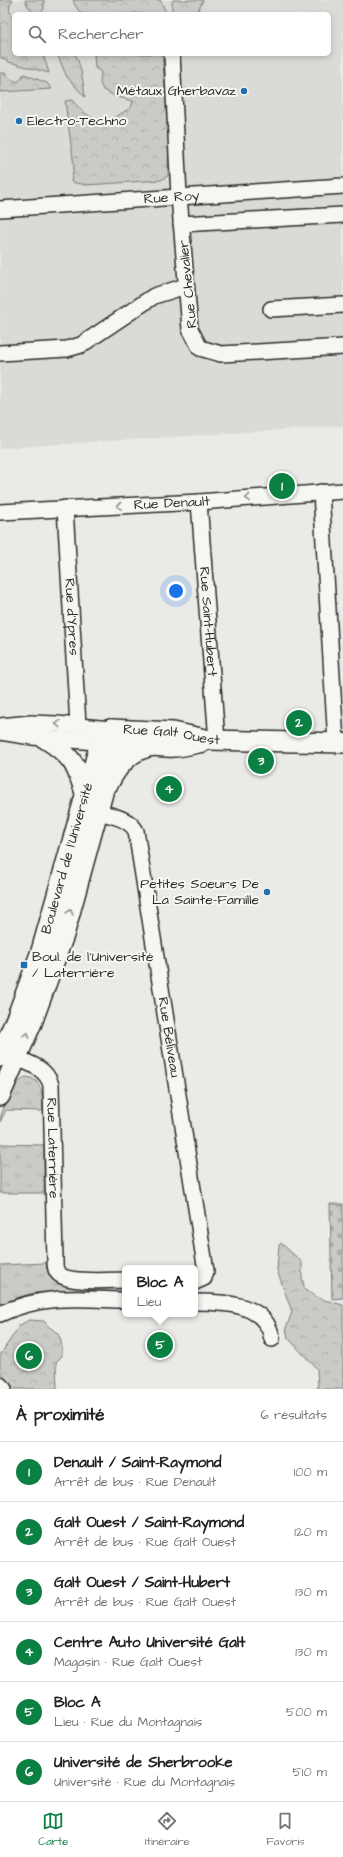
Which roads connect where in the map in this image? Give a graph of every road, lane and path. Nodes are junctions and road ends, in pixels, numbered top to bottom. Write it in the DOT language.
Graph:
graph roads {
  1 [pos="172,56"];
  2 [pos="343,186"];
  3 [pos="179,196"];
  4 [pos="0,209"];
  5 [pos="343,215"];
  6 [pos="181,224"];
  7 [pos="186,286"];
  8 [pos="343,305"];
  9 [pos="270,309"];
  10 [pos="343,347"];
  11 [pos="0,353"];
  12 [pos="343,491"];
  13 [pos="321,492"];
  14 [pos="199,502"];
  15 [pos="65,508"];
  16 [pos="0,512"];
  17 [pos="78,725"];
  18 [pos="0,726"];
  19 [pos="0,732"];
  20 [pos="44,738"];
  21 [pos="108,739"];
  22 [pos="213,741"];
  23 [pos="340,743"];
  24 [pos="149,746"];
  25 [pos="93,802"];
  26 [pos="6,1056"];
  27 [pos="0,1096"];
  28 [pos="122,1280"];
  29 [pos="200,1280"];
  30 [pos="122,1300"];
  31 [pos="198,1302"];
  32 [pos="0,1314"];
  33 [pos="272,1339"];
  34 [pos="0,1385"];
  35 [pos="4,1389"];
  1 -- 3 [label="street, Rue Chevalier"];
  2 -- 3 [label="street, Rue Roy"];
  3 -- 4 [label="street, Rue Roy"];
  3 -- 6 [label="street, Rue Chevalier"];
  5 -- 6 [label="street"];
  6 -- 7 [label="street, Rue Chevalier"];
  7 -- 10 [label="street, Rue Chevalier"];
  7 -- 11 [label="street"];
  8 -- 9 [label="street"];
  12 -- 13 [label="street, Rue Denault"];
  13 -- 14 [label="street, Rue Denault, one-way"];
  13 -- 23 [label="street"];
  14 -- 15 [label="street, Rue Denault, one-way"];
  14 -- 22 [label="street, Rue Saint-Hubert"];
  15 -- 16 [label="street, Rue Denault"];
  15 -- 17 [label="street, Rue d'Ypres"];
  17 -- 18 [label="street, Rue Galt Ouest, one-way"];
  17 -- 21 [label="street, Rue Galt Ouest"];
  19 -- 20 [label="street, Rue Galt Ouest"];
  20 -- 21 [label="street, Rue Galt Ouest"];
  20 -- 25 [label="main road"];
  21 -- 22 [label="main road, Rue Galt Ouest"];
  21 -- 24 [label="street, Rue Galt Ouest"];
  21 -- 25 [label="main road"];
  22 -- 23 [label="main road, Rue Galt Ouest"];
  22 -- 24 [label="main road"];
  24 -- 25 [label="main road"];
  25 -- 26 [label="main road, Boulevard de l'Université"];
  25 -- 29 [label="street, Rue Béliveau"];
  26 -- 27 [label="main road, Boulevard de l'Université"];
  26 -- 28 [label="street, Rue Laterrière"];
  30 -- 32 [label="street"];
  31 -- 33 [label="street"];
  34 -- 35 [label="street"];
}
